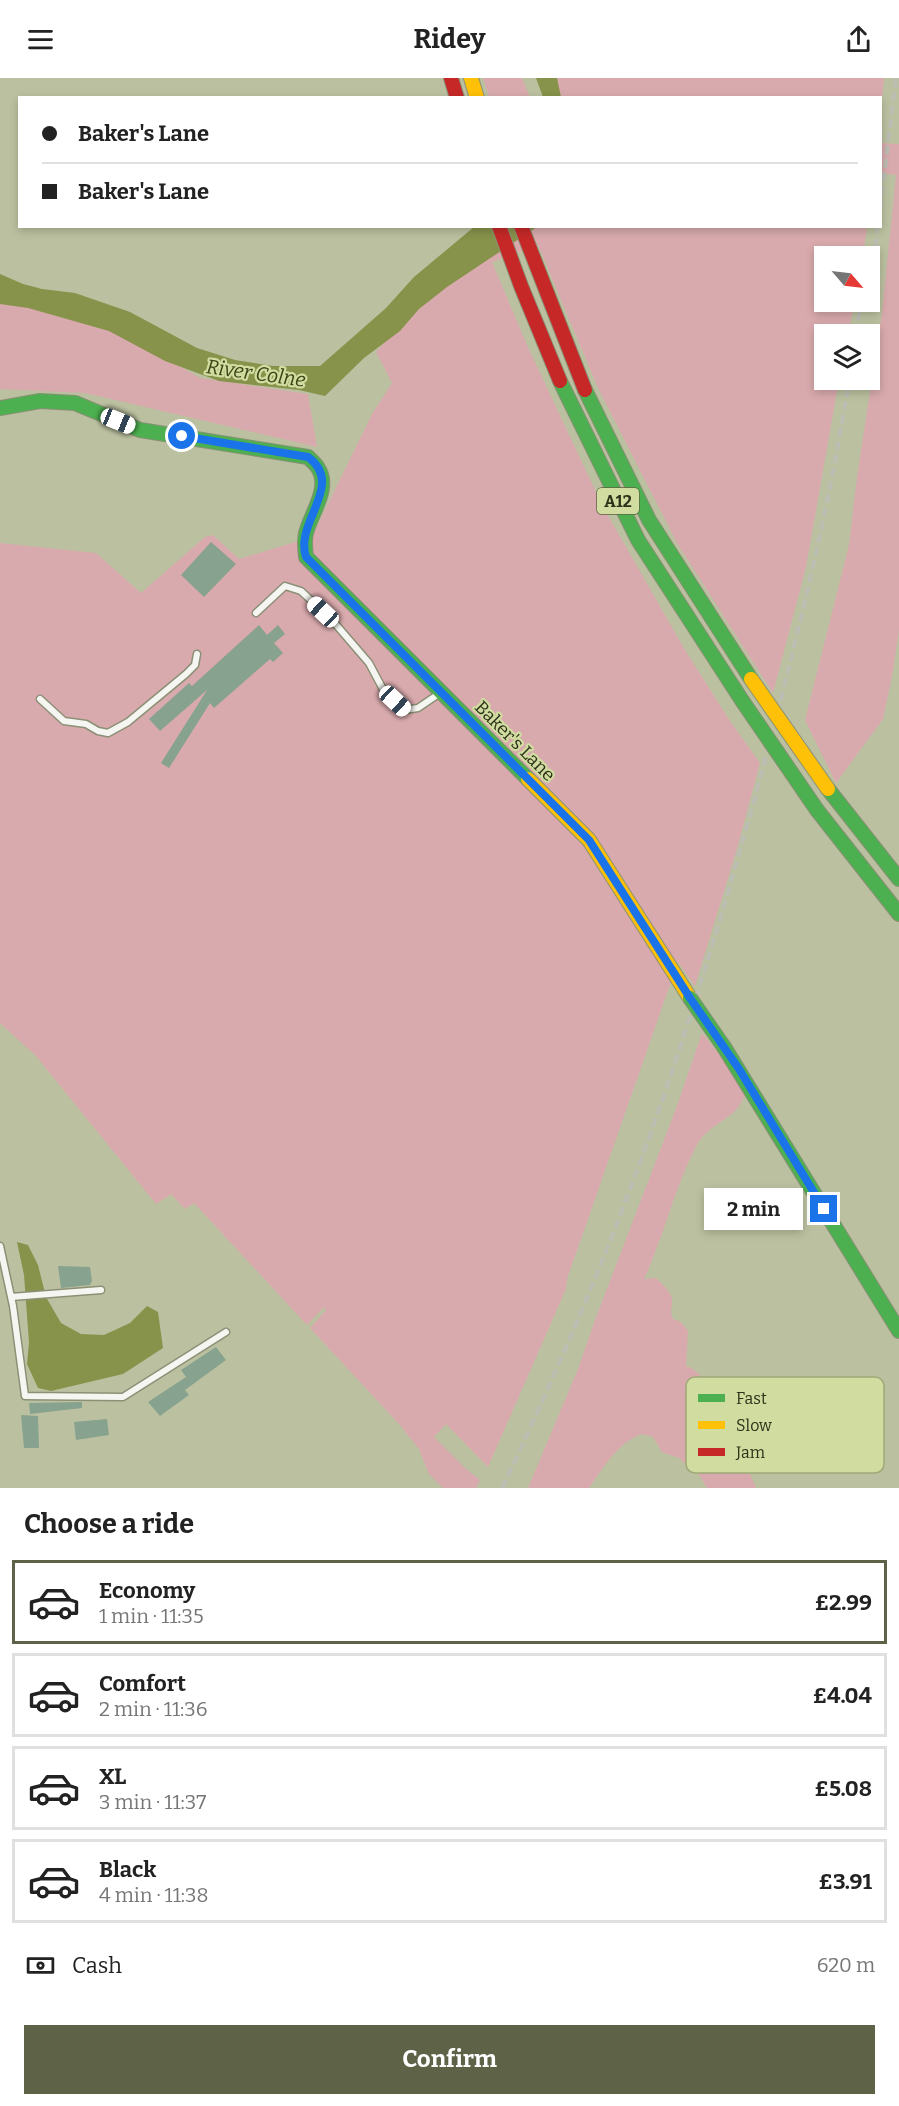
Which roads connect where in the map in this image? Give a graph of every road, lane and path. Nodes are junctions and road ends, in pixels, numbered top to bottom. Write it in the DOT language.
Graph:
graph roads {
  1 [pos="451,78"];
  2 [pos="471,78"];
  3 [pos="456,96"];
  4 [pos="476,96"];
  5 [pos="500,228"];
  6 [pos="522,228"];
  7 [pos="0,408"];
  8 [pos="256,613"];
  9 [pos="197,654"];
  10 [pos="441,693"];
  11 [pos="40,699"];
  12 [pos="899,879"];
  13 [pos="899,914"];
  14 [pos="0,1246"];
  15 [pos="102,1290"];
  16 [pos="11,1297"];
  17 [pos="899,1331"];
  18 [pos="226,1332"];
  1 -- 3 [label="main road"];
  2 -- 4 [label="main road"];
  5 -- 13 [label="main road, A12, bridge"];
  6 -- 12 [label="main road, A12, bridge"];
  7 -- 10 [label="main road, Baker's Lane"];
  8 -- 10 [label="lane"];
  9 -- 11 [label="lane"];
  10 -- 17 [label="main road, Baker's Lane, bridge"];
  14 -- 16 [label="lane"];
  15 -- 16 [label="lane"];
  16 -- 18 [label="lane"];
}
